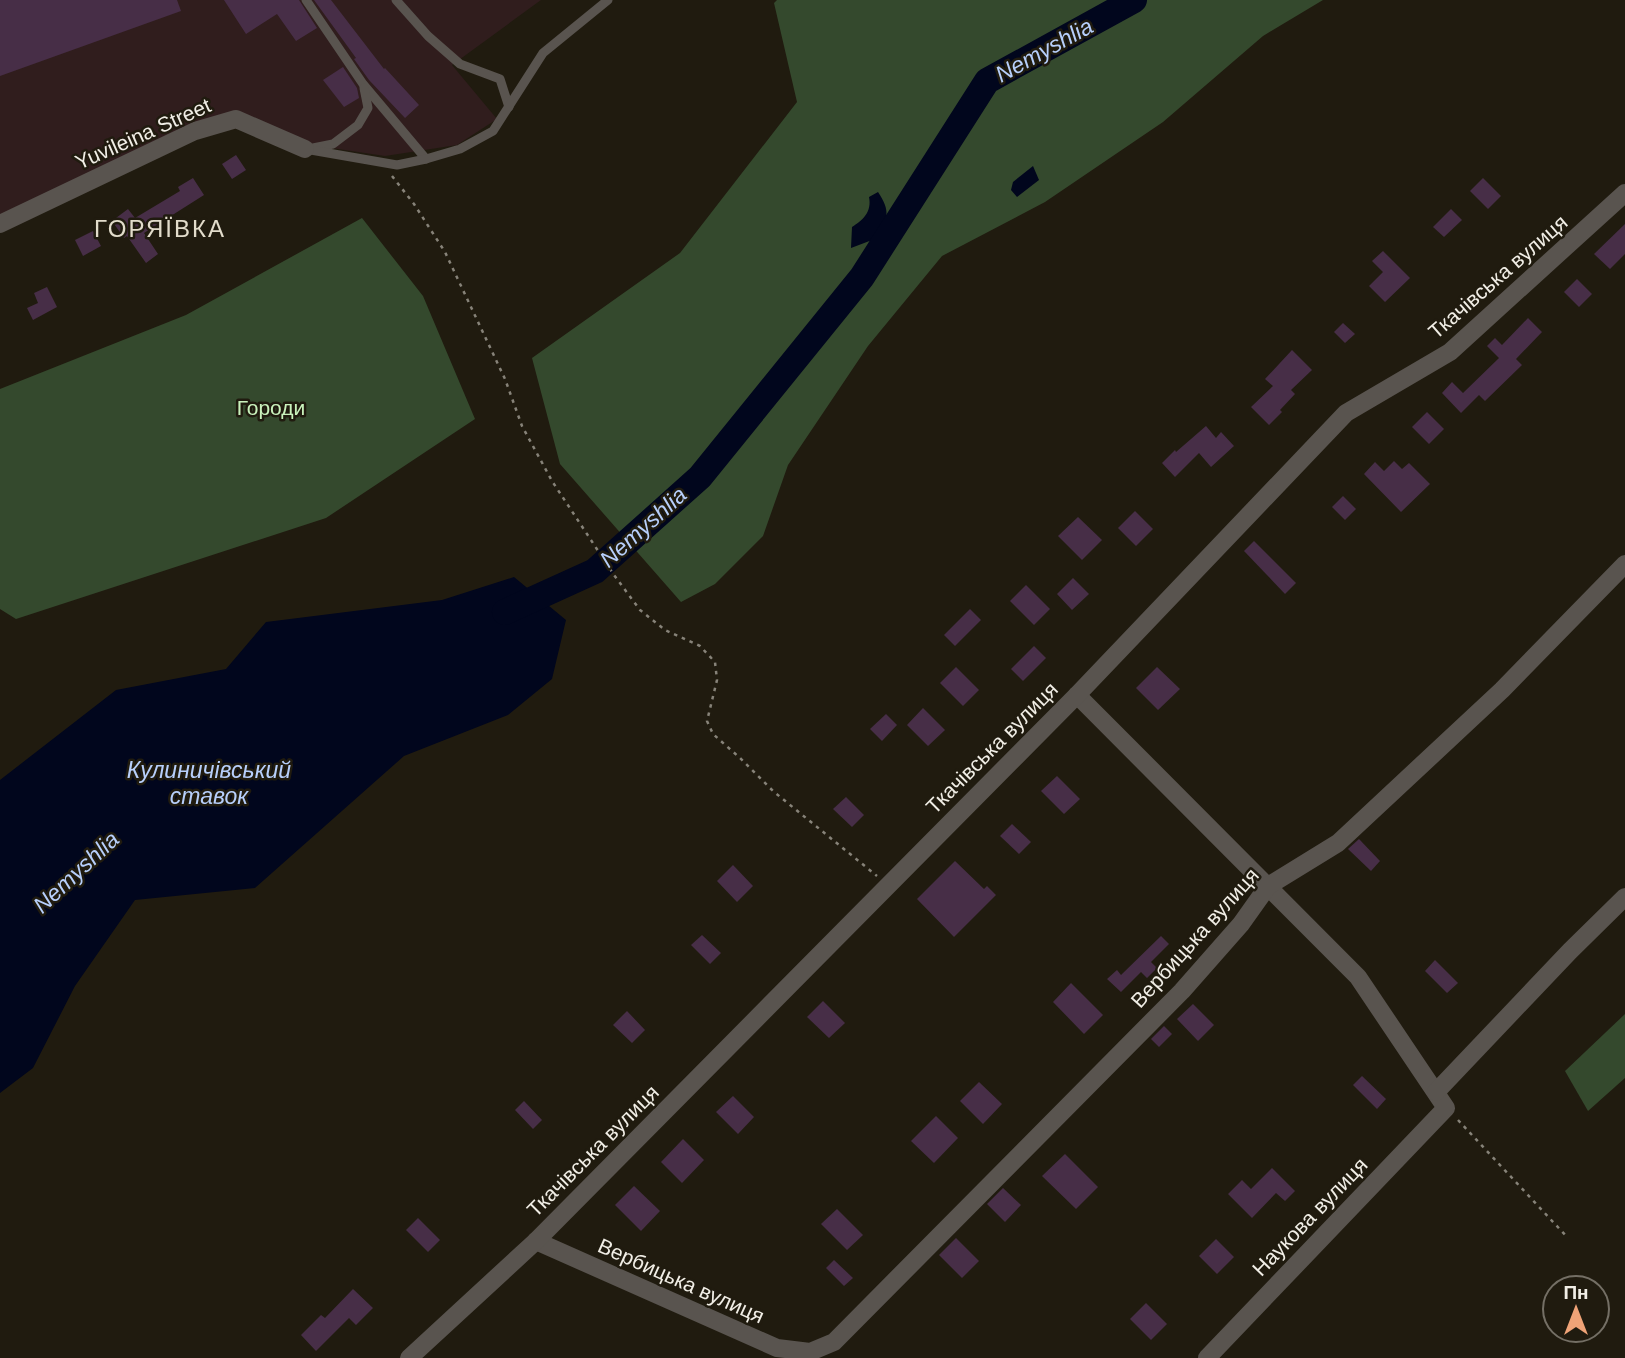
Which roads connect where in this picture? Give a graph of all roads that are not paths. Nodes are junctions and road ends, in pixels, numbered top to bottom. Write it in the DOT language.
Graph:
graph roads {
  1 [pos="306,0"];
  2 [pos="396,0"];
  3 [pos="608,0"];
  4 [pos="363,84"];
  5 [pos="509,107"];
  6 [pos="305,149"];
  7 [pos="426,159"];
  8 [pos="1625,193"];
  9 [pos="0,224"];
  10 [pos="1625,564"];
  11 [pos="1077,695"];
  12 [pos="1268,886"];
  13 [pos="1625,897"];
  14 [pos="1441,1100"];
  15 [pos="536,1241"];
  16 [pos="807,1355"];
  17 [pos="409,1358"];
  18 [pos="1208,1358"];
  1 -- 4 [label="lane"];
  2 -- 5 [label="lane"];
  3 -- 5 [label="lane"];
  4 -- 6 [label="lane"];
  4 -- 7 [label="lane"];
  5 -- 7 [label="lane"];
  6 -- 7 [label="lane"];
  6 -- 9 [label="street, Yuvileina Street"];
  8 -- 11 [label="street, Ткачівська вулиця"];
  10 -- 12 [label="street, Вербицька вулиця"];
  11 -- 12 [label="street"];
  11 -- 15 [label="street, Ткачівська вулиця"];
  12 -- 14 [label="street"];
  12 -- 16 [label="street, Вербицька вулиця"];
  13 -- 14 [label="street, Наукова вулиця"];
  14 -- 18 [label="street, Наукова вулиця"];
  15 -- 16 [label="street, Вербицька вулиця"];
  15 -- 17 [label="street, Ткачівська вулиця"];
}
